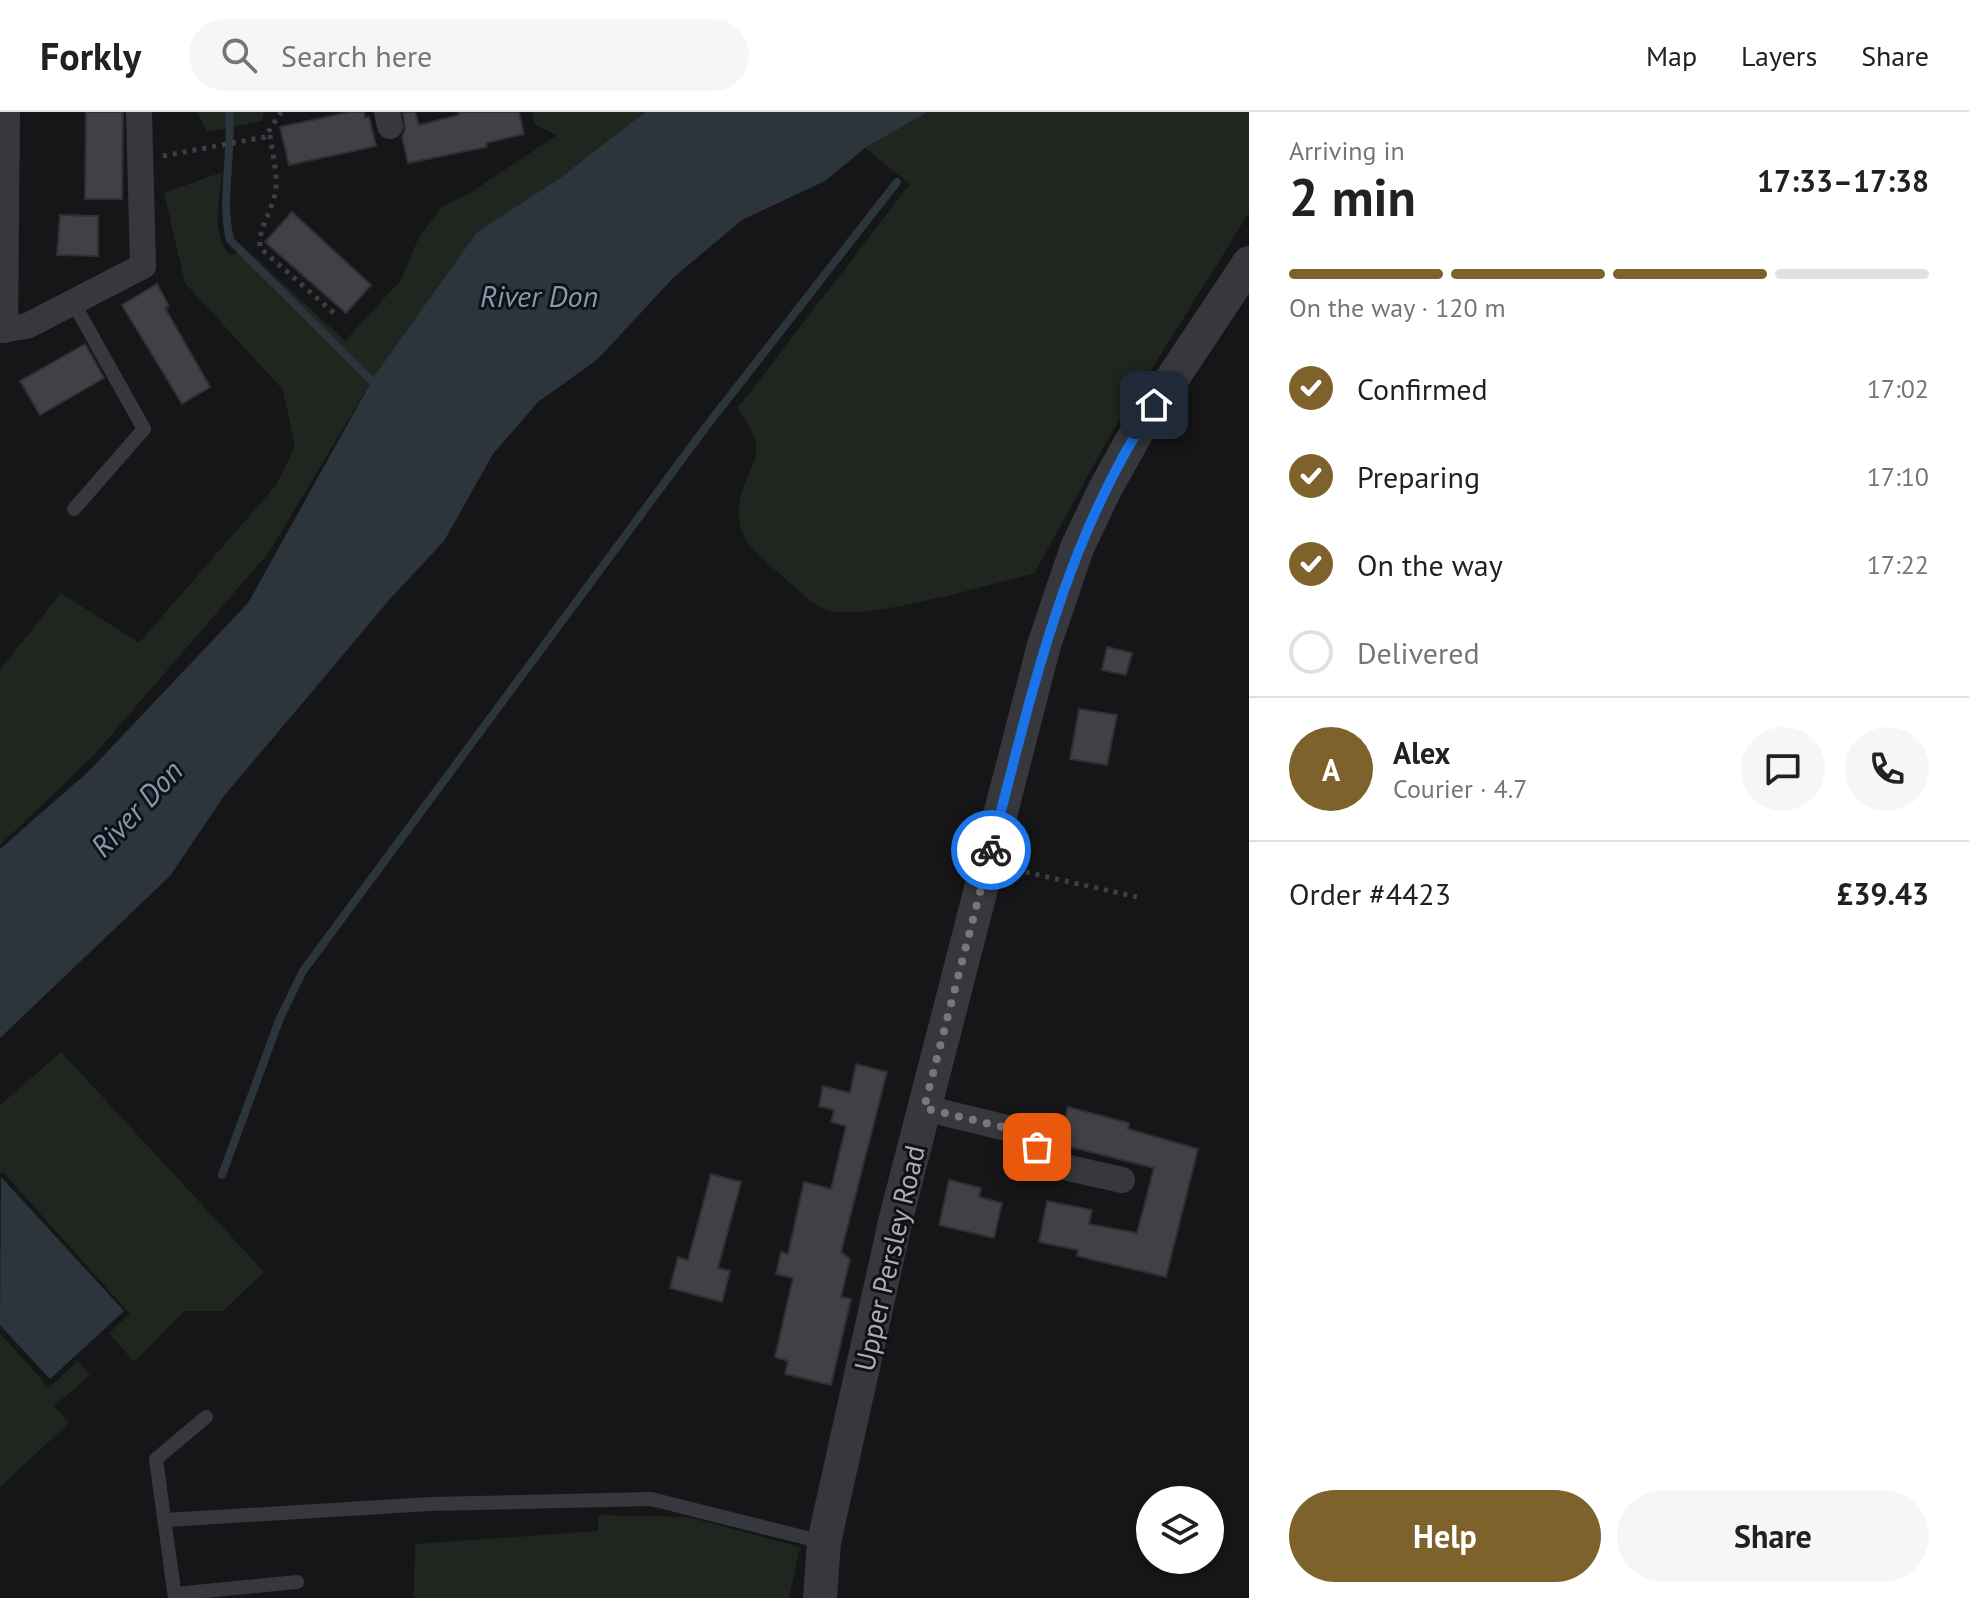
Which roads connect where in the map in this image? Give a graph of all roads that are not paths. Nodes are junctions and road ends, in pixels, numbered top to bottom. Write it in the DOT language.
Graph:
graph roads {
  1 [pos="7,112"];
  2 [pos="139,112"];
  3 [pos="1249,263"];
  4 [pos="73,302"];
  5 [pos="2,330"];
  6 [pos="74,509"];
  7 [pos="924,1108"];
  8 [pos="1122,1180"];
  9 [pos="206,1417"];
  10 [pos="166,1520"];
  11 [pos="824,1542"];
  12 [pos="297,1582"];
  13 [pos="175,1596"];
  14 [pos="820,1598"];
  1 -- 5 [label="street"];
  2 -- 4 [label="street"];
  3 -- 7 [label="street, Upper Persley Road"];
  4 -- 5 [label="street"];
  4 -- 6 [label="lane"];
  7 -- 8 [label="street"];
  7 -- 11 [label="street, Upper Persley Road"];
  9 -- 10 [label="lane"];
  10 -- 11 [label="lane"];
  10 -- 13 [label="lane"];
  11 -- 14 [label="street, Upper Persley Road"];
  12 -- 13 [label="lane"];
}
